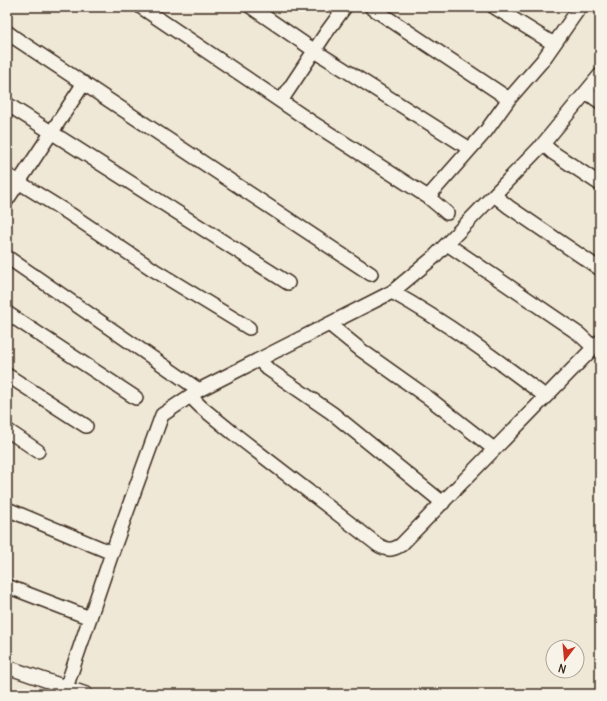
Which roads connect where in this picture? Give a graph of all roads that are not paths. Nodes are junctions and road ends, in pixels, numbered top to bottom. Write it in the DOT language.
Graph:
graph roads {
  1 [pos="141,7"];
  2 [pos="251,7"];
  3 [pos="345,7"];
  4 [pos="371,7"];
  5 [pos="494,7"];
  6 [pos="580,7"];
  7 [pos="7,32"];
  8 [pos="554,44"];
  9 [pos="315,51"];
  10 [pos="600,75"];
  11 [pos="84,83"];
  12 [pos="586,92"];
  13 [pos="509,99"];
  14 [pos="281,101"];
  15 [pos="600,102"];
  16 [pos="7,104"];
  17 [pos="52,132"];
  18 [pos="543,144"];
  19 [pos="470,149"];
  20 [pos="7,175"];
  21 [pos="19,182"];
  22 [pos="600,184"];
  23 [pos="494,194"];
  24 [pos="428,197"];
  25 [pos="7,200"];
  26 [pos="447,213"];
  27 [pos="447,244"];
  28 [pos="7,257"];
  29 [pos="600,268"];
  30 [pos="371,274"];
  31 [pos="288,283"];
  32 [pos="392,292"];
  33 [pos="7,313"];
  34 [pos="329,324"];
  35 [pos="249,328"];
  36 [pos="597,344"];
  37 [pos="258,360"];
  38 [pos="7,375"];
  39 [pos="194,393"];
  40 [pos="545,396"];
  41 [pos="136,398"];
  42 [pos="86,426"];
  43 [pos="7,430"];
  44 [pos="494,449"];
  45 [pos="38,451"];
  46 [pos="443,503"];
  47 [pos="7,509"];
  48 [pos="112,553"];
  49 [pos="7,586"];
  50 [pos="90,618"];
  51 [pos="7,667"];
  52 [pos="65,691"];
  53 [pos="86,694"];
  1 -- 14 [label="street"];
  2 -- 9 [label="street"];
  3 -- 9 [label="street"];
  4 -- 13 [label="street"];
  5 -- 8 [label="street"];
  6 -- 8 [label="street"];
  7 -- 11 [label="street"];
  8 -- 13 [label="street"];
  9 -- 14 [label="street"];
  9 -- 19 [label="street"];
  10 -- 12 [label="street"];
  11 -- 17 [label="street"];
  11 -- 30 [label="street"];
  12 -- 15 [label="street"];
  12 -- 18 [label="street"];
  13 -- 19 [label="street"];
  14 -- 24 [label="street"];
  16 -- 17 [label="street"];
  17 -- 21 [label="street"];
  17 -- 31 [label="street"];
  18 -- 22 [label="street"];
  18 -- 23 [label="street"];
  19 -- 24 [label="street"];
  20 -- 21 [label="street"];
  21 -- 25 [label="street"];
  21 -- 35 [label="street"];
  23 -- 27 [label="street"];
  23 -- 29 [label="street"];
  24 -- 26 [label="street"];
  27 -- 32 [label="street"];
  27 -- 36 [label="street"];
  28 -- 39 [label="street"];
  32 -- 34 [label="street"];
  32 -- 40 [label="street"];
  33 -- 41 [label="street"];
  34 -- 37 [label="street"];
  34 -- 44 [label="street"];
  36 -- 40 [label="street"];
  37 -- 39 [label="street"];
  37 -- 46 [label="street"];
  38 -- 42 [label="street"];
  39 -- 46 [label="street"];
  39 -- 48 [label="street"];
  40 -- 44 [label="street"];
  43 -- 45 [label="street"];
  44 -- 46 [label="street"];
  47 -- 48 [label="street"];
  48 -- 50 [label="street"];
  49 -- 50 [label="street"];
  50 -- 52 [label="street"];
  51 -- 52 [label="street"];
  52 -- 53 [label="street"];
}
